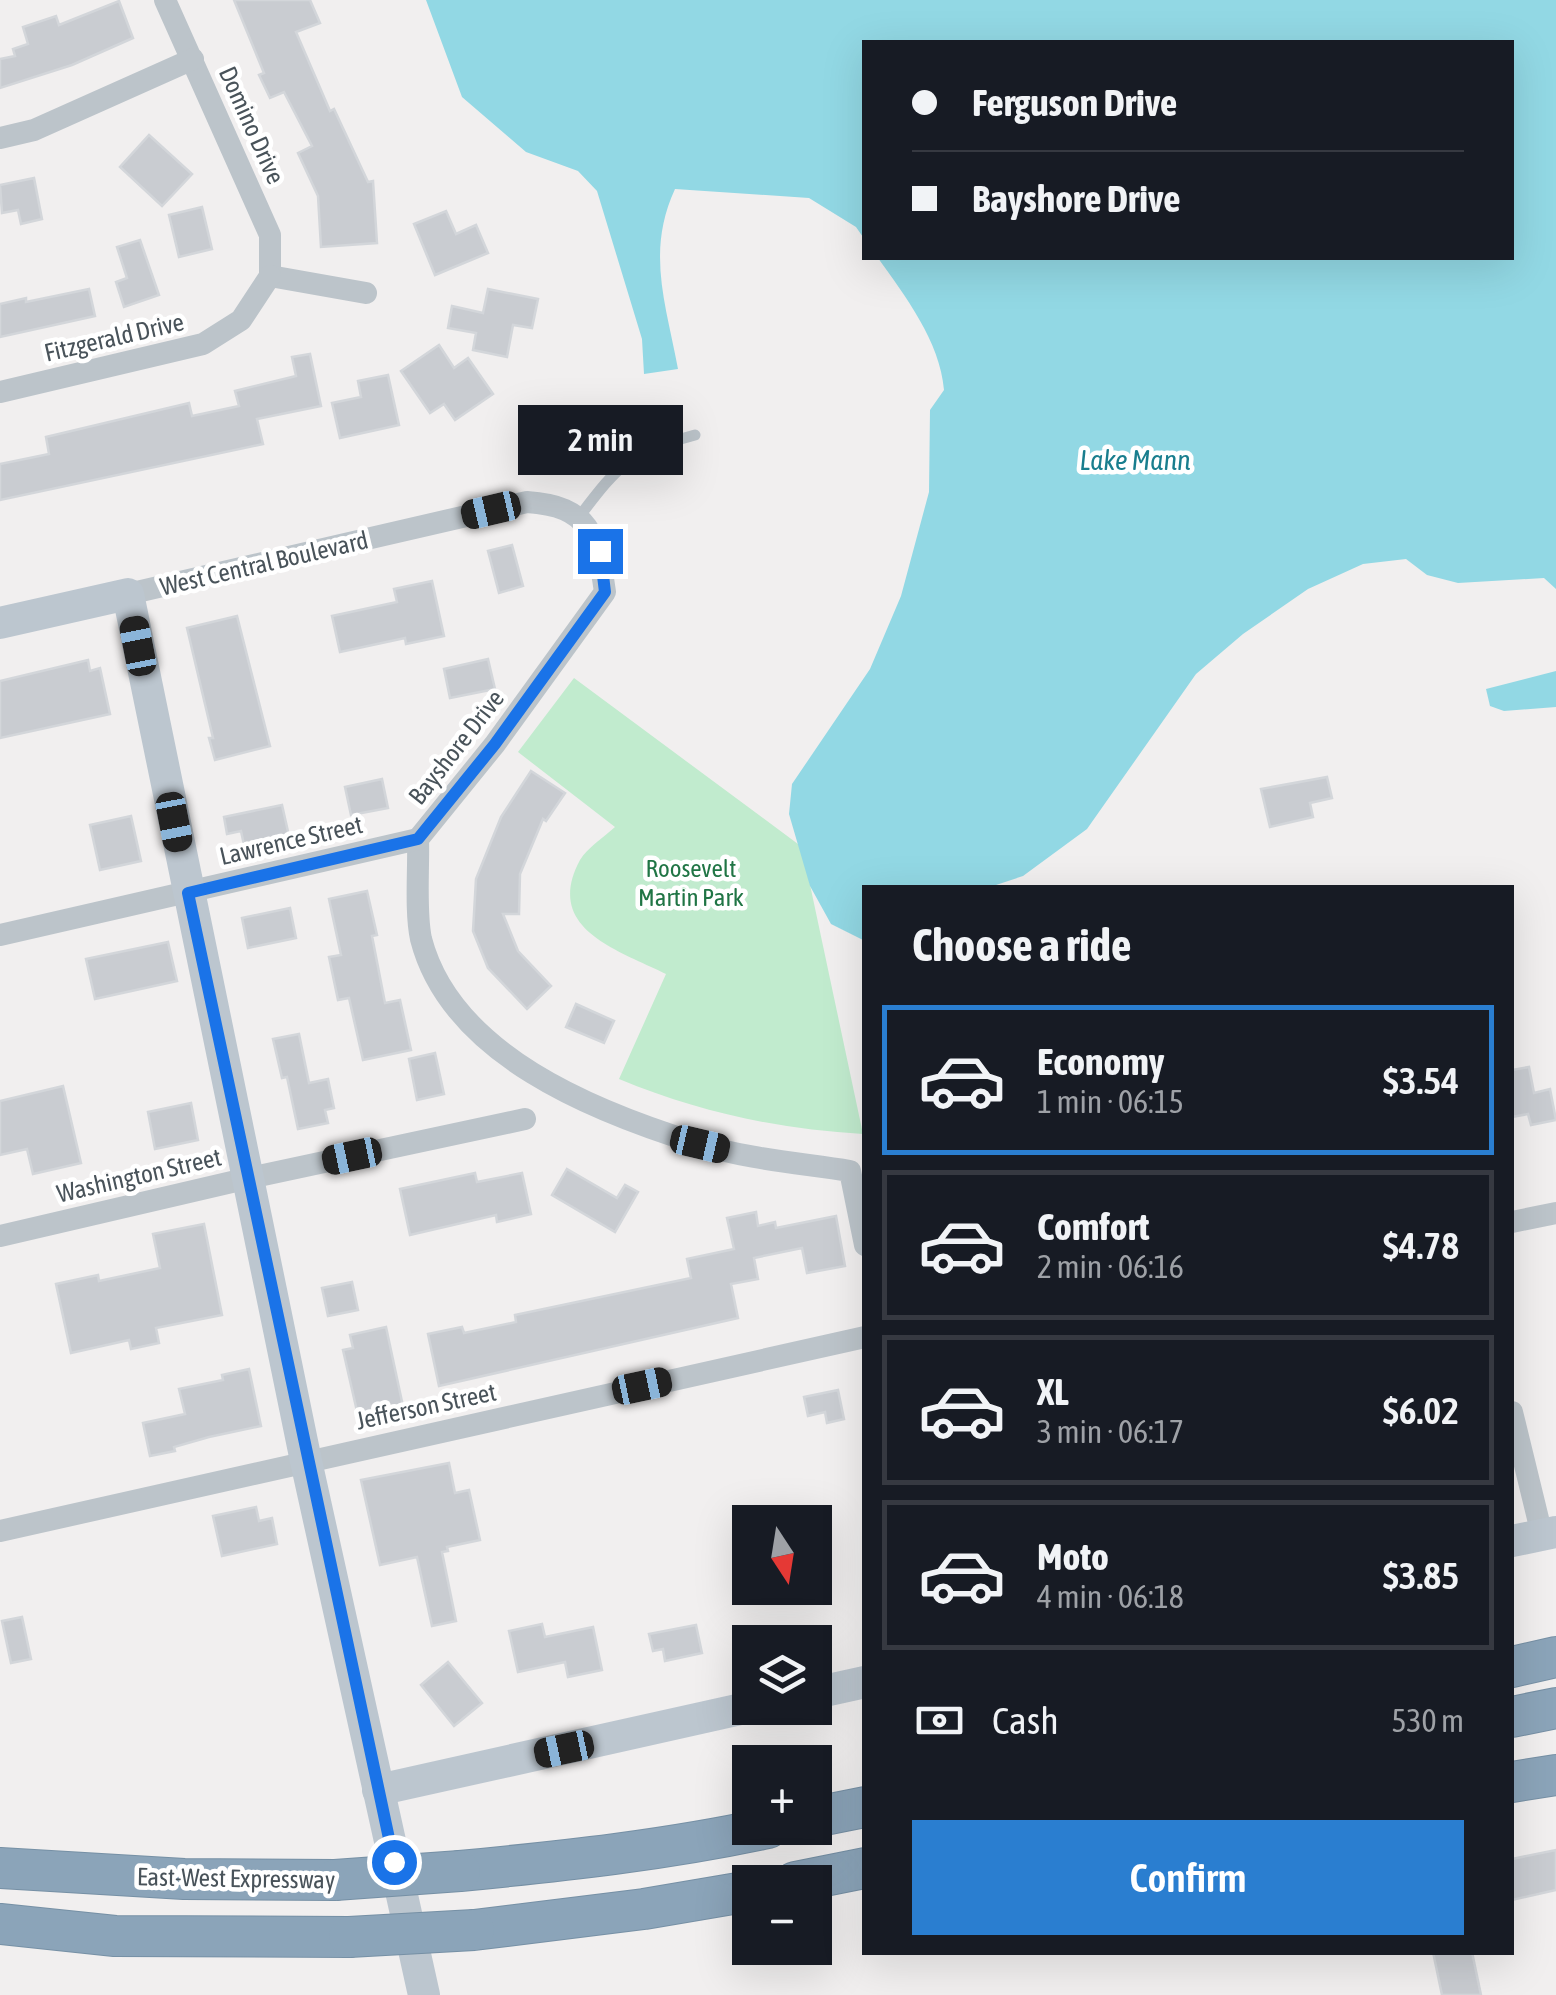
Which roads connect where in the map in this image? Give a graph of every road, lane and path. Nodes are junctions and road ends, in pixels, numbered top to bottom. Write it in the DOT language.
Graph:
graph roads {
  1 [pos="165,0"];
  2 [pos="193,59"];
  3 [pos="0,138"];
  4 [pos="270,276"];
  5 [pos="366,293"];
  6 [pos="0,392"];
  7 [pos="695,435"];
  8 [pos="580,517"];
  9 [pos="128,594"];
  10 [pos="0,623"];
  11 [pos="418,839"];
  12 [pos="188,893"];
  13 [pos="0,935"];
  14 [pos="525,1119"];
  15 [pos="249,1178"];
  16 [pos="1556,1213"];
  17 [pos="1514,1222"];
  18 [pos="862,1230"];
  19 [pos="0,1236"];
  20 [pos="862,1338"];
  21 [pos="1514,1422"];
  22 [pos="306,1460"];
  23 [pos="0,1531"];
  24 [pos="1537,1536"];
  25 [pos="862,1683"];
  26 [pos="832,1689"];
  27 [pos="1556,1708"];
  28 [pos="732,1711"];
  29 [pos="1514,1718"];
  30 [pos="1556,1775"];
  31 [pos="1514,1782"];
  32 [pos="378,1790"];
  33 [pos="862,1808"];
  34 [pos="832,1814"];
  35 [pos="732,1835"];
  36 [pos="0,1868"];
  37 [pos="862,1869"];
  38 [pos="832,1875"];
  39 [pos="732,1893"];
  40 [pos="0,1924"];
  41 [pos="424,1995"];
  1 -- 2 [label="street, Domino Drive"];
  2 -- 3 [label="street"];
  2 -- 4 [label="street, Domino Drive"];
  4 -- 5 [label="street"];
  4 -- 6 [label="street, Fitzgerald Drive"];
  7 -- 8 [label="lane"];
  8 -- 9 [label="street, West Central Boulevard"];
  8 -- 11 [label="street, Bayshore Drive"];
  9 -- 10 [label="street, West Central Boulevard"];
  9 -- 12 [label="street"];
  11 -- 12 [label="street, Lawrence Street"];
  11 -- 18 [label="street, Bayshore Drive"];
  12 -- 13 [label="street, Lawrence Street"];
  12 -- 15 [label="street"];
  14 -- 15 [label="street, Washington Street"];
  15 -- 19 [label="street, Washington Street"];
  15 -- 22 [label="street"];
  16 -- 17 [label="street"];
  20 -- 22 [label="street, Jefferson Street"];
  21 -- 24 [label="street"];
  22 -- 23 [label="street, Jefferson Street"];
  22 -- 32 [label="street"];
  25 -- 26 [label="street"];
  27 -- 29 [label="highway"];
  28 -- 32 [label="street"];
  30 -- 31 [label="highway"];
  32 -- 41 [label="street"];
  33 -- 34 [label="highway"];
  35 -- 36 [label="highway, East-West Expressway, bridge"];
  37 -- 38 [label="highway"];
  39 -- 40 [label="highway, bridge"];
}
